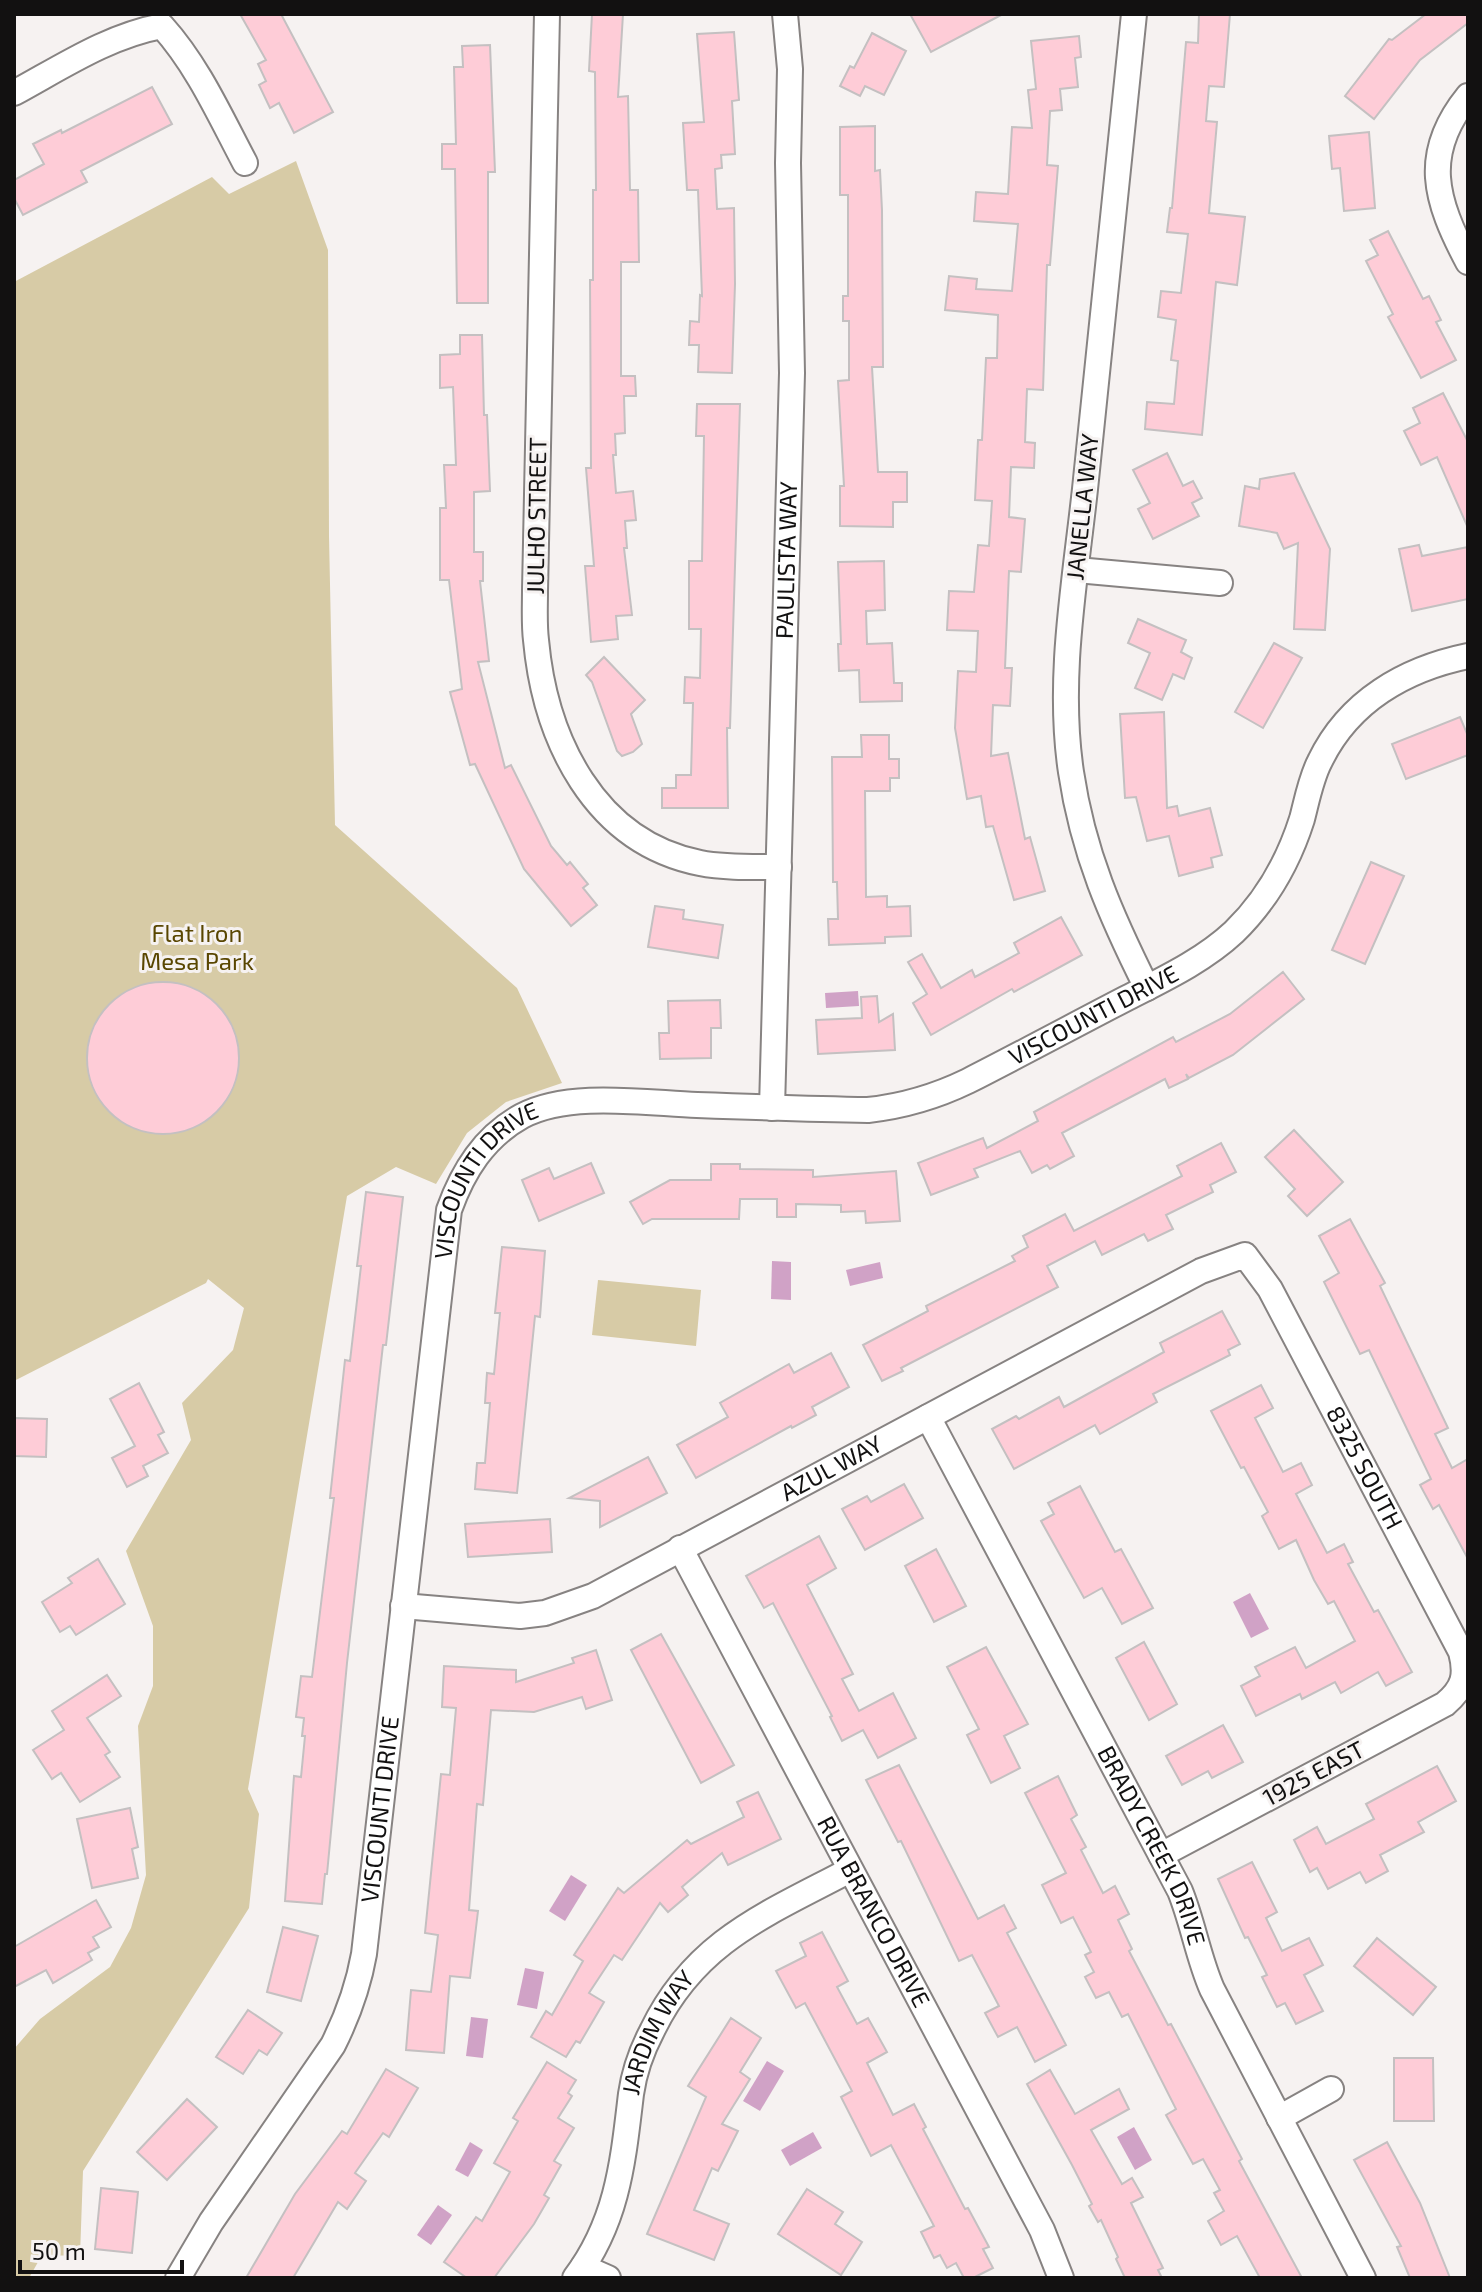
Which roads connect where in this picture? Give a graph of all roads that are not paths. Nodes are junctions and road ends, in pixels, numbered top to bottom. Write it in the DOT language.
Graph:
graph roads {
  1 [pos="547,14"];
  2 [pos="1134,14"];
  3 [pos="793,17"];
  4 [pos="14,93"];
  5 [pos="1468,96"];
  6 [pos="245,163"];
  7 [pos="1468,262"];
  8 [pos="1077,570"];
  9 [pos="1220,583"];
  10 [pos="1468,656"];
  11 [pos="779,867"];
  12 [pos="1147,988"];
  13 [pos="772,1108"];
  14 [pos="1245,1255"];
  15 [pos="928,1417"];
  16 [pos="680,1548"];
  17 [pos="403,1606"];
  18 [pos="1462,1686"];
  19 [pos="1161,1855"];
  20 [pos="850,1870"];
  21 [pos="1331,2089"];
  22 [pos="1279,2118"];
  23 [pos="579,2273"];
  24 [pos="178,2278"];
  25 [pos="608,2278"];
  26 [pos="1061,2278"];
  27 [pos="1363,2278"];
  1 -- 11 [label="street, JULHO STREET"];
  2 -- 8 [label="street, JANELLA WAY"];
  3 -- 11 [label="street, PAULISTA WAY"];
  4 -- 6 [label="street"];
  5 -- 7 [label="street"];
  8 -- 9 [label="street"];
  8 -- 12 [label="street, JANELLA WAY"];
  10 -- 12 [label="street, VISCOUNTI DRIVE"];
  11 -- 13 [label="street, PAULISTA WAY"];
  12 -- 13 [label="street, VISCOUNTI DRIVE"];
  13 -- 17 [label="street, VISCOUNTI DRIVE"];
  14 -- 15 [label="street, AZUL WAY"];
  14 -- 18 [label="street, 8325 SOUTH"];
  15 -- 16 [label="street, AZUL WAY"];
  15 -- 19 [label="street, BRADY CREEK DRIVE"];
  16 -- 17 [label="street, AZUL WAY"];
  16 -- 20 [label="street, RUA BRANCO DRIVE"];
  17 -- 24 [label="street, VISCOUNTI DRIVE"];
  18 -- 19 [label="street, 1925 EAST"];
  19 -- 22 [label="street, BRADY CREEK DRIVE"];
  20 -- 23 [label="street, JARDIM WAY"];
  20 -- 26 [label="street, RUA BRANCO DRIVE"];
  21 -- 22 [label="street"];
  22 -- 27 [label="street, BRADY CREEK DRIVE"];
  23 -- 25 [label="street"];
}
